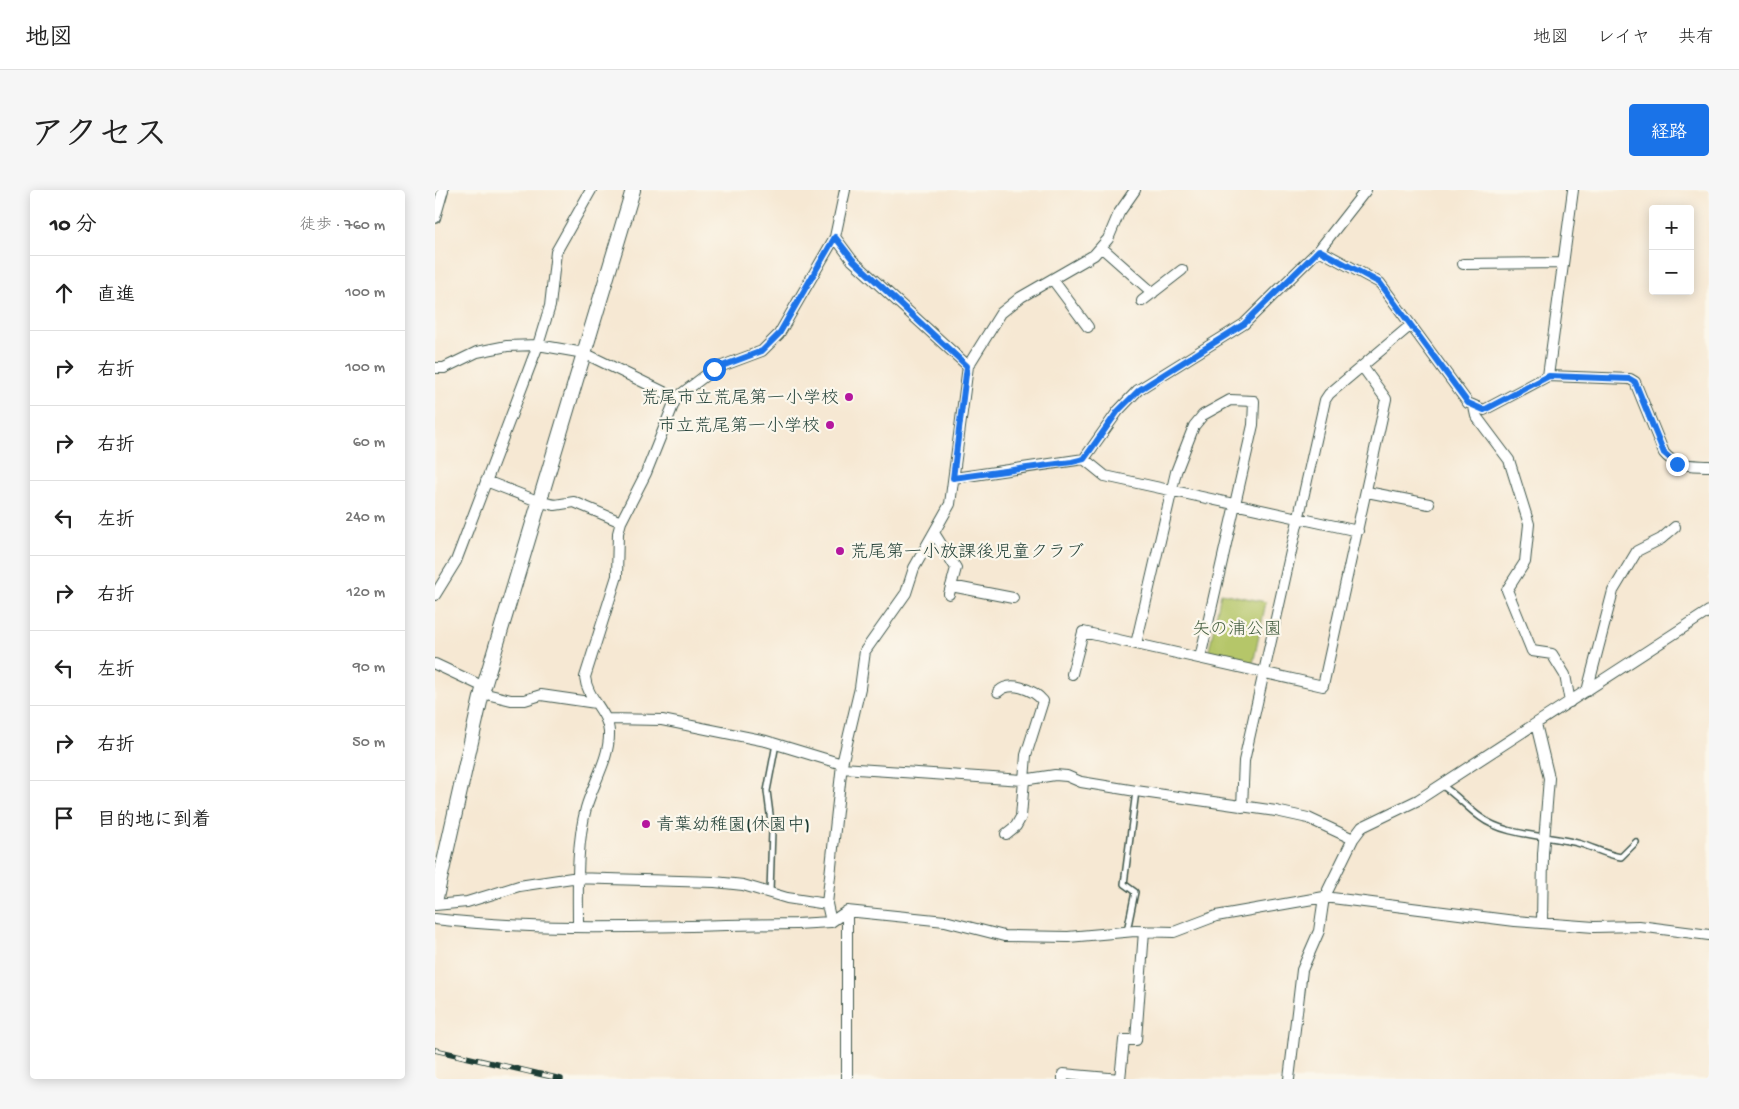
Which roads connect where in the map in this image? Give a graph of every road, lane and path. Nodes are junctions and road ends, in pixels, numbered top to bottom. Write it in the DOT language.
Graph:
graph roads {
  1 [pos="443,190"];
  2 [pos="591,190"];
  3 [pos="633,190"];
  4 [pos="845,190"];
  5 [pos="1135,190"];
  6 [pos="1366,190"];
  7 [pos="1573,190"];
  8 [pos="435,218"];
  9 [pos="835,237"];
  10 [pos="1101,247"];
  11 [pos="1319,250"];
  12 [pos="1463,264"];
  13 [pos="1563,264"];
  14 [pos="1182,270"];
  15 [pos="1053,280"];
  16 [pos="1153,293"];
  17 [pos="1142,301"];
  18 [pos="1411,325"];
  19 [pos="1088,327"];
  20 [pos="538,346"];
  21 [pos="584,354"];
  22 [pos="967,366"];
  23 [pos="1362,366"];
  24 [pos="435,368"];
  25 [pos="1549,376"];
  26 [pos="677,398"];
  27 [pos="1474,407"];
  28 [pos="1084,459"];
  29 [pos="1709,466"];
  30 [pos="953,478"];
  31 [pos="486,480"];
  32 [pos="1172,490"];
  33 [pos="1367,492"];
  34 [pos="540,502"];
  35 [pos="1235,504"];
  36 [pos="1429,504"];
  37 [pos="1298,520"];
  38 [pos="621,522"];
  39 [pos="1675,527"];
  40 [pos="1358,532"];
  41 [pos="934,533"];
  42 [pos="435,595"];
  43 [pos="1013,598"];
  44 [pos="1709,611"];
  45 [pos="1136,644"];
  46 [pos="1199,658"];
  47 [pos="435,664"];
  48 [pos="1264,673"];
  49 [pos="1072,674"];
  50 [pos="483,690"];
  51 [pos="1587,691"];
  52 [pos="998,692"];
  53 [pos="1570,702"];
  54 [pos="595,703"];
  55 [pos="606,719"];
  56 [pos="1536,724"];
  57 [pos="776,744"];
  58 [pos="842,766"];
  59 [pos="1023,780"];
  60 [pos="1441,785"];
  61 [pos="1136,791"];
  62 [pos="1242,807"];
  63 [pos="1006,834"];
  64 [pos="1544,838"];
  65 [pos="1353,839"];
  66 [pos="1636,842"];
  67 [pos="578,878"];
  68 [pos="770,892"];
  69 [pos="1326,893"];
  70 [pos="435,903"];
  71 [pos="827,904"];
  72 [pos="847,911"];
  73 [pos="435,919"];
  74 [pos="831,922"];
  75 [pos="1542,923"];
  76 [pos="578,926"];
  77 [pos="1144,931"];
  78 [pos="1127,932"];
  79 [pos="1709,935"];
  80 [pos="847,1079"];
  81 [pos="1063,1079"];
  82 [pos="1120,1079"];
  83 [pos="1289,1079"];
  1 -- 8 [label="street"];
  2 -- 20 [label="street"];
  3 -- 21 [label="street"];
  4 -- 9 [label="street"];
  5 -- 10 [label="street"];
  6 -- 11 [label="street"];
  7 -- 13 [label="street"];
  9 -- 22 [label="street"];
  9 -- 26 [label="street"];
  10 -- 15 [label="street"];
  10 -- 16 [label="street"];
  11 -- 18 [label="street"];
  11 -- 28 [label="street"];
  12 -- 13 [label="street"];
  13 -- 25 [label="street"];
  14 -- 16 [label="street"];
  15 -- 19 [label="street"];
  15 -- 22 [label="street"];
  16 -- 17 [label="street"];
  18 -- 23 [label="street"];
  18 -- 27 [label="street"];
  20 -- 21 [label="street"];
  20 -- 24 [label="street"];
  20 -- 31 [label="street"];
  21 -- 26 [label="street"];
  21 -- 34 [label="street"];
  22 -- 30 [label="street"];
  23 -- 33 [label="street"];
  23 -- 37 [label="street"];
  25 -- 27 [label="street"];
  25 -- 29 [label="street"];
  26 -- 38 [label="street"];
  27 -- 53 [label="street"];
  28 -- 30 [label="street"];
  28 -- 32 [label="street"];
  30 -- 41 [label="street"];
  31 -- 34 [label="street"];
  31 -- 42 [label="street"];
  32 -- 35 [label="street"];
  32 -- 35 [label="street"];
  32 -- 45 [label="street"];
  33 -- 36 [label="street"];
  33 -- 40 [label="street"];
  34 -- 38 [label="street"];
  34 -- 50 [label="street"];
  35 -- 37 [label="street"];
  35 -- 46 [label="street"];
  37 -- 40 [label="street"];
  37 -- 48 [label="street"];
  38 -- 54 [label="street"];
  39 -- 51 [label="street"];
  40 -- 48 [label="street"];
  41 -- 43 [label="street"];
  41 -- 58 [label="street"];
  44 -- 51 [label="street"];
  45 -- 46 [label="street"];
  45 -- 49 [label="street"];
  46 -- 48 [label="street"];
  47 -- 50 [label="street"];
  48 -- 62 [label="street"];
  50 -- 54 [label="street"];
  50 -- 70 [label="street"];
  51 -- 53 [label="street"];
  52 -- 59 [label="street"];
  53 -- 56 [label="street"];
  54 -- 55 [label="street"];
  55 -- 57 [label="street"];
  55 -- 67 [label="street"];
  56 -- 60 [label="street"];
  56 -- 64 [label="street"];
  57 -- 58 [label="street"];
  57 -- 68 [label="lane"];
  58 -- 59 [label="street"];
  58 -- 71 [label="street"];
  59 -- 61 [label="street"];
  59 -- 63 [label="street"];
  60 -- 64 [label="lane"];
  60 -- 65 [label="street"];
  61 -- 62 [label="street"];
  61 -- 78 [label="lane"];
  62 -- 65 [label="street"];
  64 -- 66 [label="lane"];
  64 -- 75 [label="street"];
  65 -- 69 [label="street"];
  67 -- 68 [label="street"];
  67 -- 70 [label="street"];
  67 -- 76 [label="street"];
  68 -- 71 [label="street"];
  69 -- 75 [label="street"];
  69 -- 77 [label="street"];
  69 -- 83 [label="street"];
  71 -- 74 [label="street"];
  72 -- 74 [label="street"];
  72 -- 78 [label="street"];
  72 -- 80 [label="street"];
  73 -- 76 [label="street"];
  74 -- 76 [label="street"];
  75 -- 79 [label="street"];
  77 -- 78 [label="street"];
  77 -- 82 [label="street"];
  81 -- 82 [label="street"];
}
